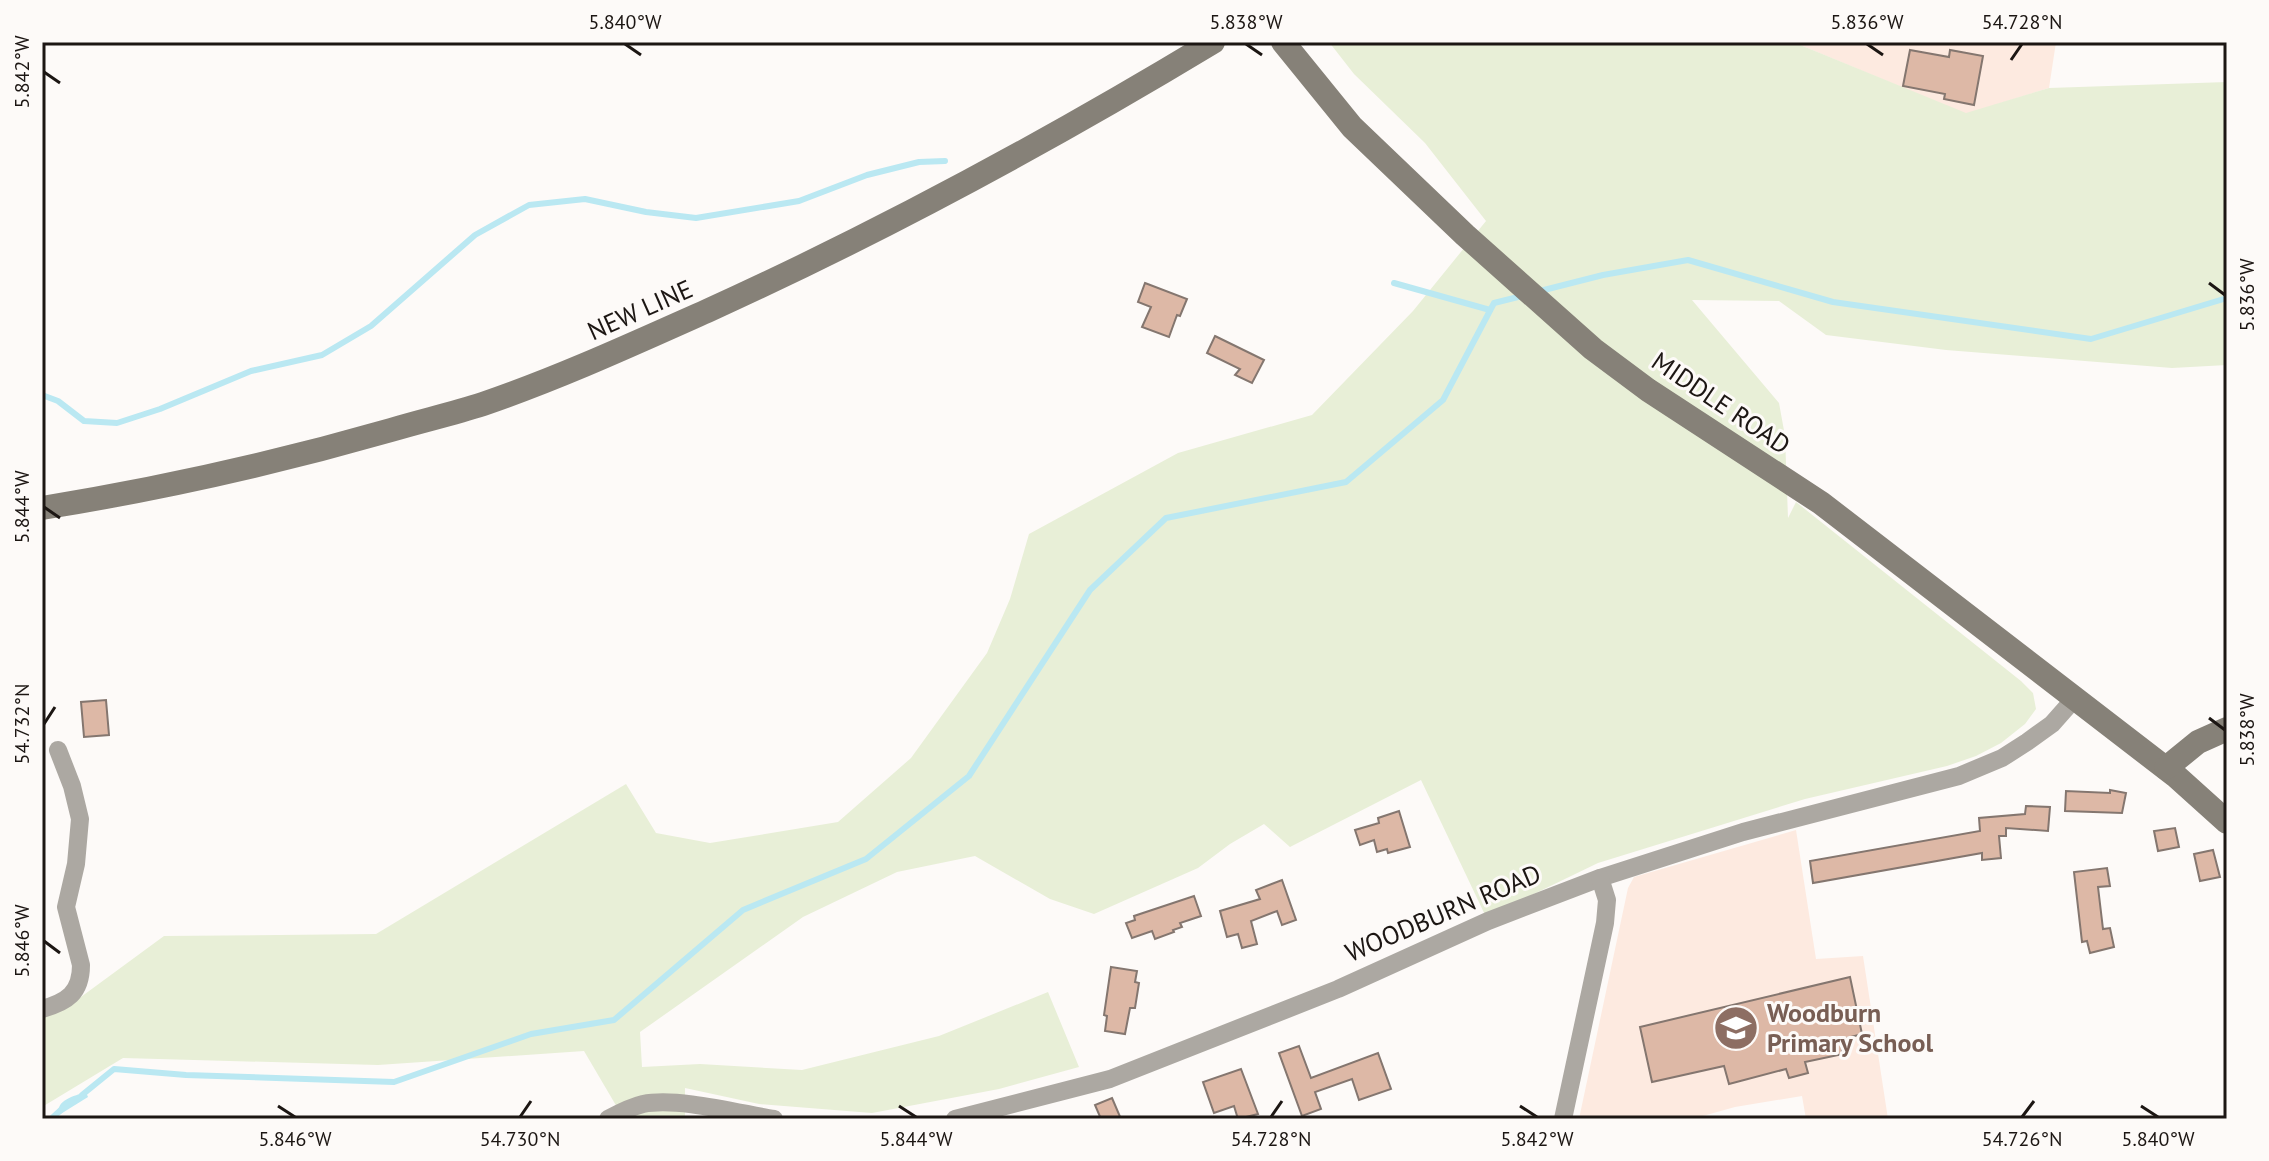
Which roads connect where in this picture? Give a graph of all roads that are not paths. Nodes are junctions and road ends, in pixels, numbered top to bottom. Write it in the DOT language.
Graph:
graph roads {
  1 [pos="1213,42"];
  2 [pos="1283,42"];
  3 [pos="42,508"];
  4 [pos="2075,698"];
  5 [pos="2227,729"];
  6 [pos="58,750"];
  7 [pos="2166,768"];
  8 [pos="2227,822"];
  9 [pos="1600,878"];
  10 [pos="42,1009"];
  11 [pos="608,1119"];
  12 [pos="774,1119"];
  13 [pos="955,1119"];
  14 [pos="1563,1119"];
  1 -- 3 [label="main road, NEW LINE"];
  2 -- 4 [label="main road, MIDDLE ROAD"];
  4 -- 7 [label="main road, MIDDLE ROAD"];
  4 -- 9 [label="street, WOODBURN ROAD"];
  5 -- 7 [label="main road"];
  6 -- 10 [label="street"];
  7 -- 8 [label="main road, MIDDLE ROAD"];
  9 -- 13 [label="street, WOODBURN ROAD"];
  9 -- 14 [label="street"];
  11 -- 12 [label="street"];
}
